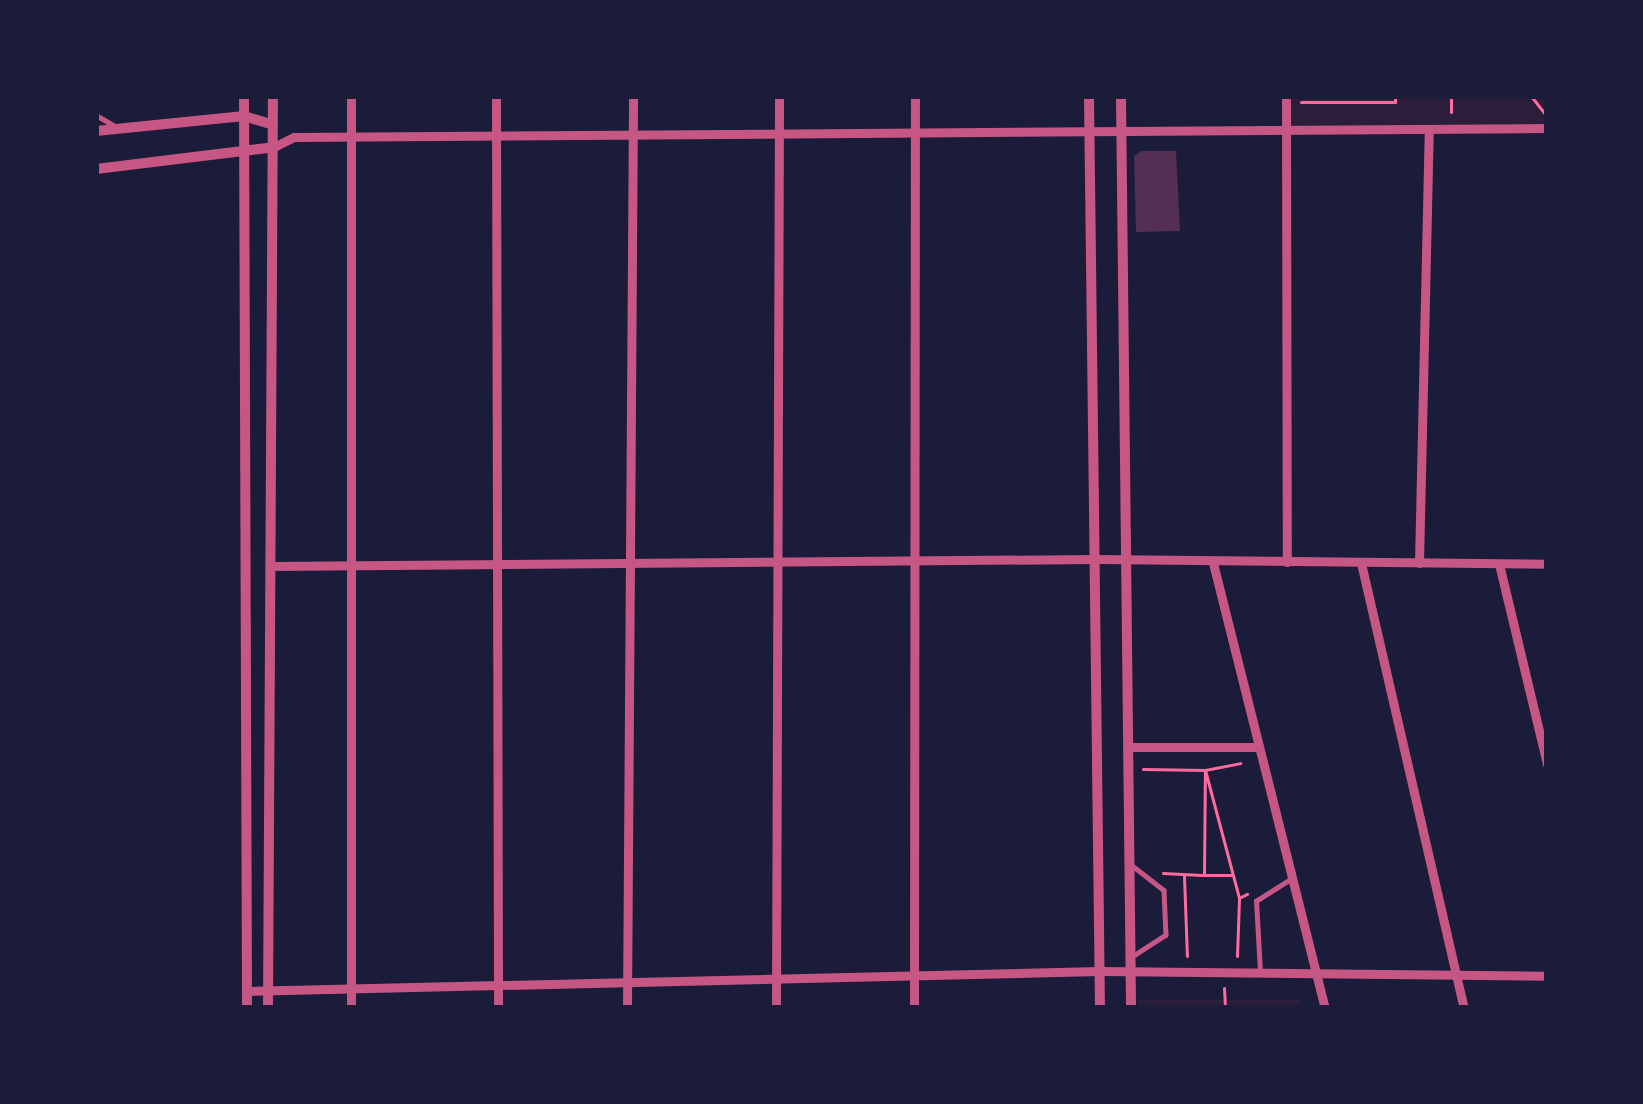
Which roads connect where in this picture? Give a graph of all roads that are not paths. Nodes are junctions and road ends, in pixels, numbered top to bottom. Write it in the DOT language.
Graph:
graph roads {
  1 [pos="244,96"];
  2 [pos="273,96"];
  3 [pos="351,96"];
  4 [pos="496,96"];
  5 [pos="633,96"];
  6 [pos="779,96"];
  7 [pos="915,96"];
  8 [pos="1089,96"];
  9 [pos="1121,96"];
  10 [pos="1286,99"];
  11 [pos="96,115"];
  12 [pos="244,116"];
  13 [pos="273,125"];
  14 [pos="1088,128"];
  15 [pos="1547,128"];
  16 [pos="117,129"];
  17 [pos="915,129"];
  18 [pos="1429,129"];
  19 [pos="1121,130"];
  20 [pos="96,131"];
  21 [pos="778,131"];
  22 [pos="1286,131"];
  23 [pos="632,133"];
  24 [pos="495,135"];
  25 [pos="350,136"];
  26 [pos="294,137"];
  27 [pos="274,147"];
  28 [pos="244,154"];
  29 [pos="96,170"];
  30 [pos="1096,559"];
  31 [pos="917,560"];
  32 [pos="1130,560"];
  33 [pos="779,562"];
  34 [pos="1287,562"];
  35 [pos="1360,562"];
  36 [pos="632,563"];
  37 [pos="1213,563"];
  38 [pos="1419,563"];
  39 [pos="499,564"];
  40 [pos="1499,564"];
  41 [pos="353,565"];
  42 [pos="1547,565"];
  43 [pos="271,566"];
  44 [pos="1130,747"];
  45 [pos="1261,753"];
  46 [pos="1547,764"];
  47 [pos="1131,864"];
  48 [pos="1292,878"];
  49 [pos="1131,958"];
  50 [pos="1100,971"];
  51 [pos="1131,973"];
  52 [pos="1260,974"];
  53 [pos="1316,974"];
  54 [pos="914,975"];
  55 [pos="1456,975"];
  56 [pos="1547,976"];
  57 [pos="776,979"];
  58 [pos="627,982"];
  59 [pos="498,985"];
  60 [pos="351,988"];
  61 [pos="268,990"];
  62 [pos="247,991"];
  63 [pos="247,1008"];
  64 [pos="268,1008"];
  65 [pos="352,1008"];
  66 [pos="498,1008"];
  67 [pos="627,1008"];
  68 [pos="776,1008"];
  69 [pos="914,1008"];
  70 [pos="1100,1008"];
  71 [pos="1131,1008"];
  72 [pos="1325,1008"];
  73 [pos="1463,1008"];
  1 -- 12 [label="street"];
  2 -- 13 [label="street"];
  3 -- 25 [label="street"];
  4 -- 24 [label="street"];
  5 -- 23 [label="street"];
  6 -- 21 [label="street"];
  7 -- 17 [label="street"];
  8 -- 14 [label="street"];
  9 -- 19 [label="street"];
  10 -- 22 [label="street"];
  11 -- 16 [label="lane"];
  12 -- 13 [label="street"];
  12 -- 16 [label="street"];
  12 -- 28 [label="street"];
  13 -- 26 [label="street"];
  13 -- 27 [label="street"];
  14 -- 17 [label="street"];
  14 -- 19 [label="street"];
  14 -- 30 [label="street"];
  15 -- 18 [label="street"];
  16 -- 20 [label="street"];
  17 -- 21 [label="street"];
  17 -- 31 [label="street"];
  18 -- 22 [label="street"];
  18 -- 38 [label="street"];
  19 -- 22 [label="street"];
  19 -- 32 [label="street"];
  21 -- 23 [label="street"];
  21 -- 33 [label="street"];
  22 -- 34 [label="street"];
  23 -- 24 [label="street"];
  23 -- 36 [label="street"];
  24 -- 25 [label="street"];
  24 -- 39 [label="street"];
  25 -- 26 [label="street"];
  25 -- 41 [label="street"];
  26 -- 27 [label="street"];
  27 -- 28 [label="street"];
  27 -- 43 [label="street"];
  28 -- 29 [label="street"];
  28 -- 62 [label="street"];
  30 -- 31 [label="street"];
  30 -- 32 [label="street"];
  30 -- 50 [label="street"];
  31 -- 33 [label="street"];
  31 -- 54 [label="street"];
  32 -- 37 [label="street"];
  32 -- 44 [label="street"];
  33 -- 36 [label="street"];
  33 -- 57 [label="street"];
  34 -- 35 [label="street"];
  34 -- 37 [label="street"];
  35 -- 38 [label="street"];
  35 -- 55 [label="street"];
  36 -- 39 [label="street"];
  36 -- 58 [label="street"];
  37 -- 45 [label="street"];
  38 -- 40 [label="street"];
  39 -- 41 [label="street"];
  39 -- 59 [label="street"];
  40 -- 42 [label="street"];
  40 -- 46 [label="street"];
  41 -- 43 [label="street"];
  41 -- 60 [label="street"];
  43 -- 61 [label="street"];
  44 -- 45 [label="street"];
  44 -- 47 [label="street"];
  45 -- 48 [label="street"];
  47 -- 49 [label="street"];
  47 -- 49 [label="lane"];
  48 -- 52 [label="lane"];
  48 -- 53 [label="street"];
  49 -- 51 [label="street"];
  50 -- 51 [label="street"];
  50 -- 54 [label="street"];
  50 -- 70 [label="street"];
  51 -- 52 [label="street"];
  51 -- 71 [label="street"];
  52 -- 53 [label="street"];
  53 -- 55 [label="street"];
  53 -- 72 [label="street"];
  54 -- 57 [label="street"];
  54 -- 69 [label="street"];
  55 -- 56 [label="street"];
  55 -- 73 [label="street"];
  57 -- 58 [label="street"];
  57 -- 68 [label="street"];
  58 -- 59 [label="street"];
  58 -- 67 [label="street"];
  59 -- 60 [label="street"];
  59 -- 66 [label="street"];
  60 -- 61 [label="street"];
  60 -- 65 [label="street"];
  61 -- 62 [label="street"];
  61 -- 64 [label="street"];
  62 -- 63 [label="street"];
}
